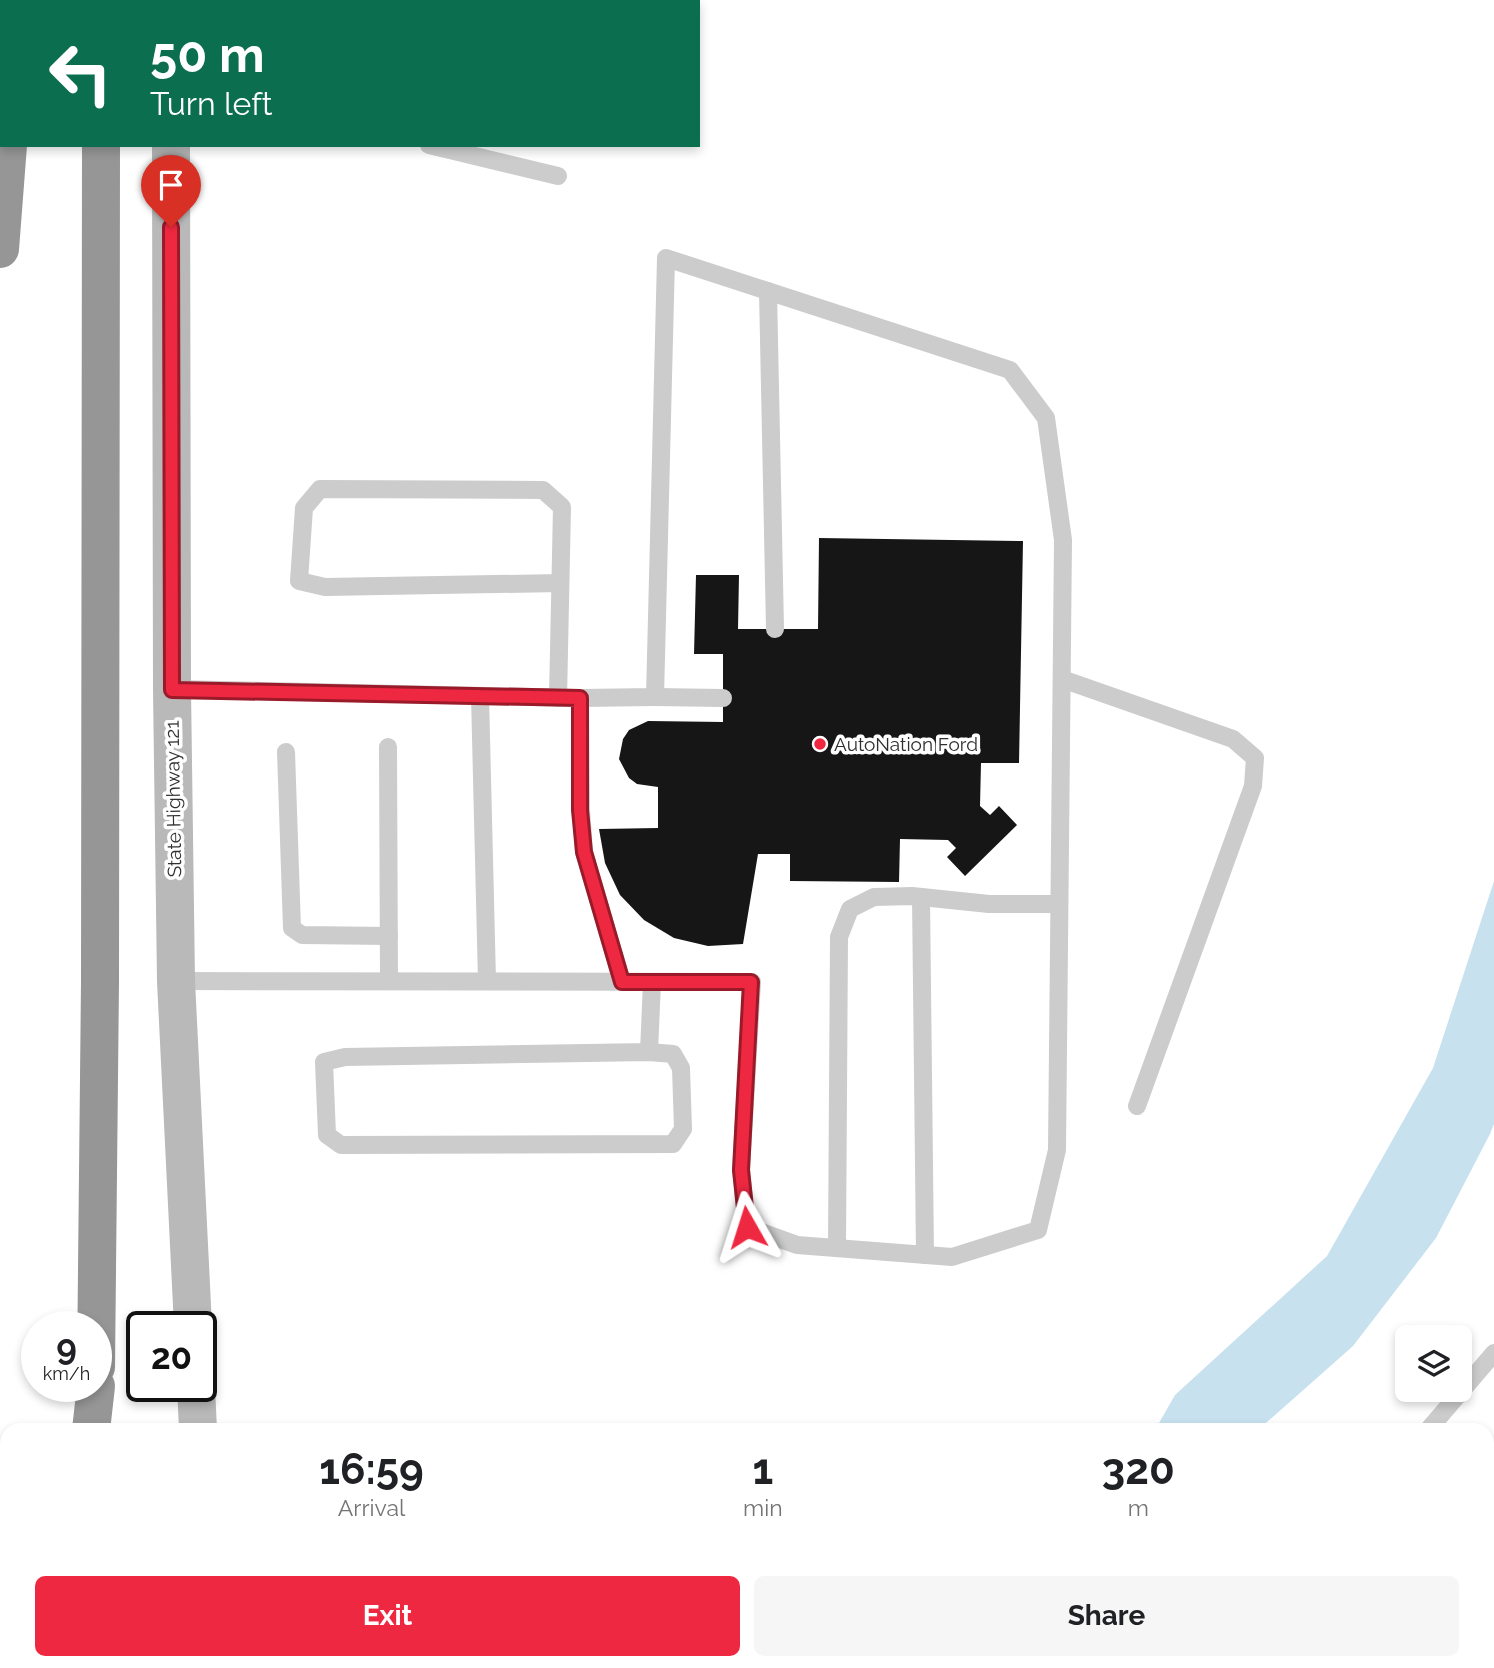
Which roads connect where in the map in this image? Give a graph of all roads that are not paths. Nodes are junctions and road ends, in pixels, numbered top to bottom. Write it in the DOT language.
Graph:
graph roads {
  1 [pos="8,147"];
  2 [pos="101,147"];
  3 [pos="171,147"];
  4 [pos="437,147"];
  5 [pos="558,176"];
  6 [pos="0,249"];
  7 [pos="768,291"];
  8 [pos="560,583"];
  9 [pos="775,629"];
  10 [pos="1062,679"];
  11 [pos="172,690"];
  12 [pos="481,696"];
  13 [pos="655,697"];
  14 [pos="558,698"];
  15 [pos="580,698"];
  16 [pos="723,698"];
  17 [pos="388,747"];
  18 [pos="286,752"];
  19 [pos="922,897"];
  20 [pos="1059,904"];
  21 [pos="389,936"];
  22 [pos="176,981"];
  23 [pos="389,981"];
  24 [pos="487,981"];
  25 [pos="622,982"];
  26 [pos="652,982"];
  27 [pos="649,1052"];
  28 [pos="1137,1106"];
  29 [pos="837,1248"];
  30 [pos="925,1255"];
  31 [pos="97,1311"];
  32 [pos="192,1311"];
  33 [pos="1494,1353"];
  34 [pos="94,1402"];
  35 [pos="96,1402"];
  36 [pos="197,1402"];
  37 [pos="92,1423"];
  38 [pos="97,1423"];
  39 [pos="198,1423"];
  40 [pos="1434,1423"];
  1 -- 6 [label="highway"];
  2 -- 31 [label="highway"];
  3 -- 11 [label="main road, State Highway 121"];
  4 -- 5 [label="lane"];
  7 -- 9 [label="lane"];
  7 -- 10 [label="lane"];
  7 -- 13 [label="lane"];
  8 -- 8 [label="lane"];
  8 -- 14 [label="lane"];
  10 -- 20 [label="lane"];
  10 -- 28 [label="lane"];
  11 -- 12 [label="lane"];
  11 -- 22 [label="main road, State Highway 121"];
  12 -- 14 [label="lane"];
  12 -- 24 [label="lane"];
  13 -- 15 [label="lane"];
  13 -- 16 [label="lane"];
  14 -- 15 [label="lane"];
  15 -- 25 [label="lane"];
  17 -- 21 [label="lane"];
  18 -- 21 [label="lane"];
  19 -- 20 [label="lane"];
  19 -- 29 [label="lane"];
  19 -- 30 [label="lane"];
  20 -- 30 [label="lane"];
  21 -- 23 [label="lane"];
  22 -- 23 [label="lane"];
  22 -- 32 [label="main road, State Highway 121"];
  23 -- 24 [label="lane"];
  24 -- 25 [label="lane"];
  25 -- 26 [label="lane"];
  26 -- 27 [label="lane"];
  26 -- 29 [label="lane"];
  27 -- 27 [label="lane"];
  29 -- 30 [label="lane"];
  33 -- 40 [label="lane"];
  34 -- 37 [label="highway"];
  35 -- 38 [label="highway"];
  36 -- 39 [label="main road"];
}
